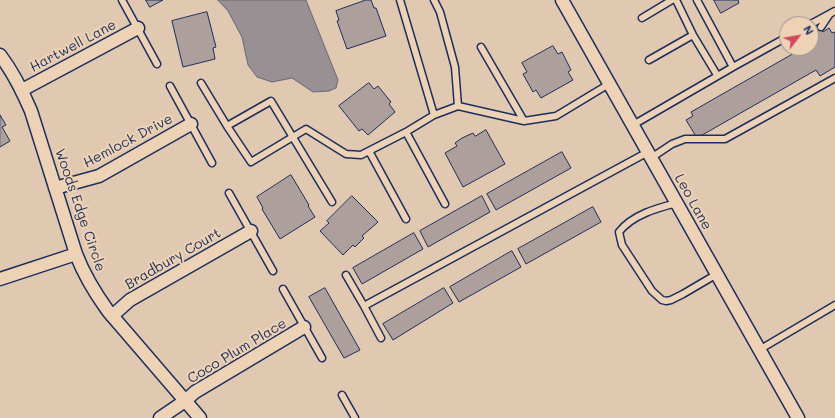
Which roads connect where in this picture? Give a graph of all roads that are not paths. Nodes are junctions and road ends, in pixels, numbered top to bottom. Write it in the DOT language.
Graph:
graph roads {
  1 [pos="122,0"];
  2 [pos="400,0"];
  3 [pos="434,0"];
  4 [pos="562,0"];
  5 [pos="672,0"];
  6 [pos="676,0"];
  7 [pos="697,0"];
  8 [pos="833,12"];
  9 [pos="642,18"];
  10 [pos="819,20"];
  11 [pos="821,27"];
  12 [pos="138,28"];
  13 [pos="693,35"];
  14 [pos="779,41"];
  15 [pos="481,47"];
  16 [pos="0,54"];
  17 [pos="649,60"];
  18 [pos="157,64"];
  19 [pos="733,67"];
  20 [pos="717,75"];
  21 [pos="835,78"];
  22 [pos="201,83"];
  23 [pos="609,84"];
  24 [pos="170,86"];
  25 [pos="22,90"];
  26 [pos="458,106"];
  27 [pos="434,114"];
  28 [pos="524,121"];
  29 [pos="192,124"];
  30 [pos="633,125"];
  31 [pos="227,126"];
  32 [pos="406,132"];
  33 [pos="292,137"];
  34 [pos="369,151"];
  35 [pos="649,155"];
  36 [pos="212,163"];
  37 [pos="55,188"];
  38 [pos="229,193"];
  39 [pos="332,202"];
  40 [pos="676,203"];
  41 [pos="445,204"];
  42 [pos="406,219"];
  43 [pos="251,231"];
  44 [pos="76,254"];
  45 [pos="273,271"];
  46 [pos="717,274"];
  47 [pos="346,275"];
  48 [pos="0,279"];
  49 [pos="283,289"];
  50 [pos="835,305"];
  51 [pos="364,306"];
  52 [pos="112,316"];
  53 [pos="304,327"];
  54 [pos="381,338"];
  55 [pos="759,350"];
  56 [pos="322,358"];
  57 [pos="342,394"];
  58 [pos="185,401"];
  59 [pos="160,418"];
  60 [pos="200,418"];
  61 [pos="355,418"];
  62 [pos="798,418"];
  1 -- 12 [label="lane"];
  2 -- 27 [label="lane"];
  3 -- 26 [label="lane"];
  4 -- 23 [label="street, Leo Lane"];
  5 -- 9 [label="lane"];
  6 -- 13 [label="lane"];
  7 -- 19 [label="lane"];
  8 -- 10 [label="lane"];
  8 -- 11 [label="lane"];
  12 -- 18 [label="lane"];
  12 -- 25 [label="street, Hartwell Lane"];
  13 -- 17 [label="lane"];
  13 -- 20 [label="lane"];
  14 -- 19 [label="lane"];
  15 -- 28 [label="lane"];
  16 -- 25 [label="street, Woods Edge Circle"];
  19 -- 20 [label="lane"];
  20 -- 30 [label="lane"];
  21 -- 35 [label="lane"];
  22 -- 31 [label="lane"];
  23 -- 28 [label="lane"];
  23 -- 30 [label="street, Leo Lane"];
  24 -- 29 [label="lane"];
  25 -- 37 [label="street, Woods Edge Circle"];
  26 -- 27 [label="lane"];
  26 -- 28 [label="lane"];
  27 -- 32 [label="lane"];
  29 -- 36 [label="lane"];
  29 -- 37 [label="street, Hemlock Drive"];
  30 -- 35 [label="street, Leo Lane"];
  31 -- 33 [label="lane"];
  31 -- 33 [label="lane"];
  32 -- 34 [label="lane"];
  32 -- 41 [label="lane"];
  33 -- 34 [label="lane"];
  33 -- 39 [label="lane"];
  34 -- 42 [label="lane"];
  35 -- 40 [label="street, Leo Lane"];
  35 -- 51 [label="lane"];
  37 -- 44 [label="street, Woods Edge Circle"];
  38 -- 43 [label="lane"];
  40 -- 46 [label="street, Leo Lane"];
  40 -- 46 [label="lane"];
  43 -- 45 [label="lane"];
  43 -- 52 [label="street, Bradbury Court"];
  44 -- 48 [label="street"];
  44 -- 52 [label="street, Woods Edge Circle"];
  46 -- 55 [label="street, Leo Lane"];
  47 -- 51 [label="lane"];
  49 -- 53 [label="lane"];
  50 -- 55 [label="lane"];
  51 -- 54 [label="lane"];
  52 -- 58 [label="street, Woods Edge Circle"];
  53 -- 56 [label="lane"];
  53 -- 58 [label="street, Coco Plum Place"];
  55 -- 62 [label="street, Leo Lane"];
  57 -- 61 [label="lane"];
  58 -- 59 [label="street, Coco Plum Place"];
  58 -- 60 [label="street, Woods Edge Circle"];
}
